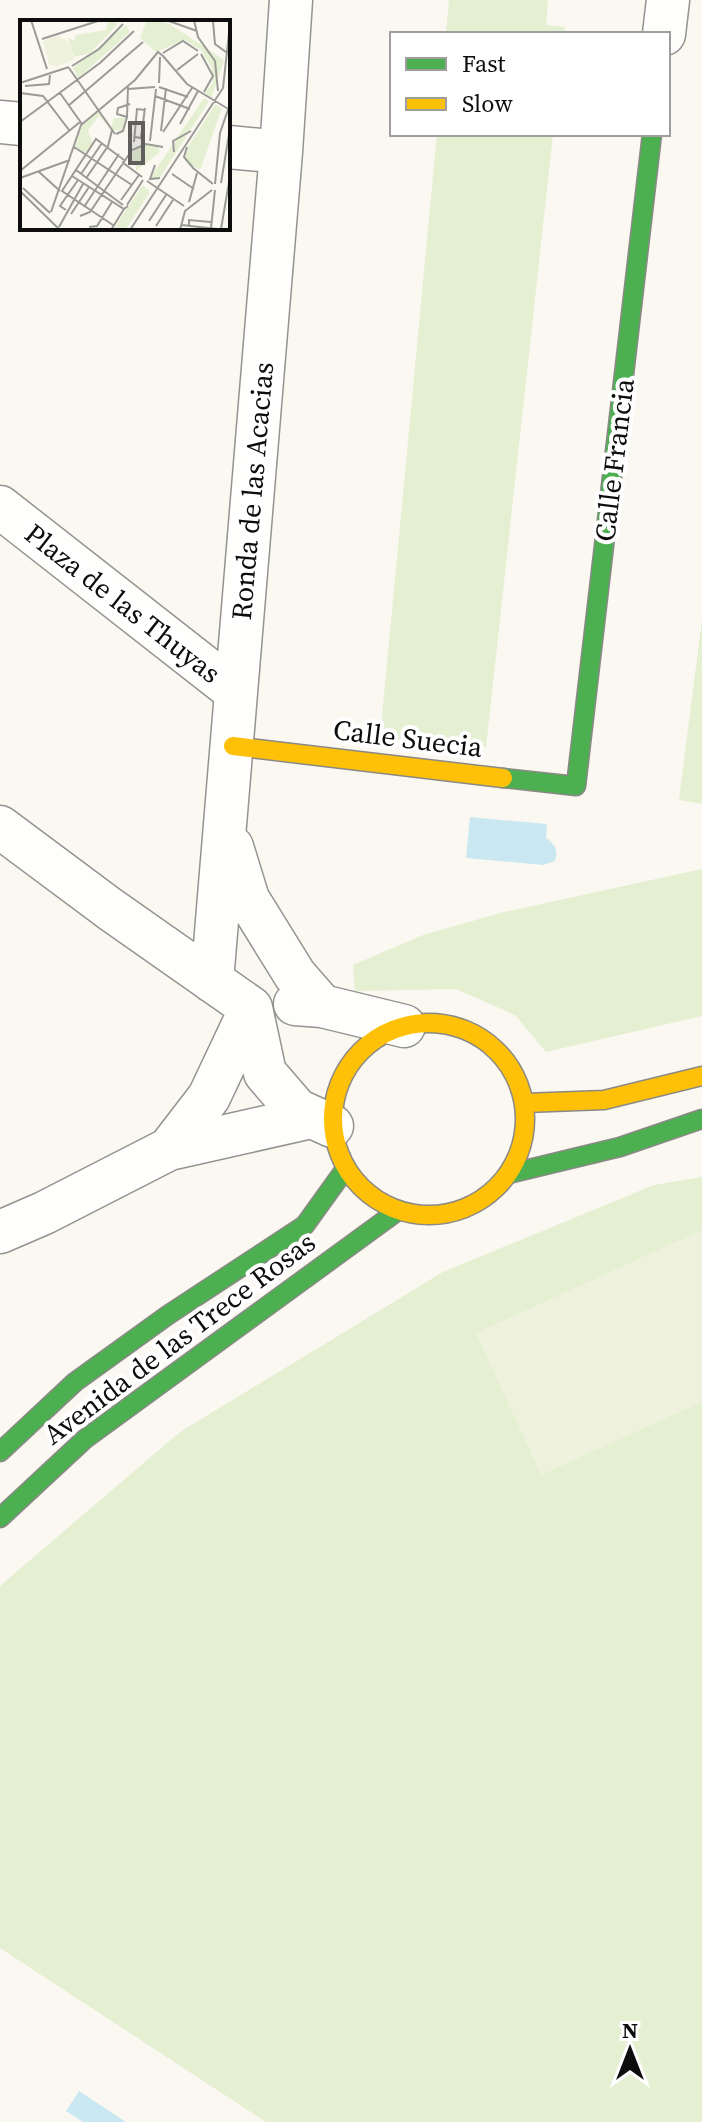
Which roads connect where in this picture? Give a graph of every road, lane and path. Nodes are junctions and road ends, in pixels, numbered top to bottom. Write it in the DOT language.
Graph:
graph roads {
  1 [pos="291,0"];
  2 [pos="668,0"];
  3 [pos="664,32"];
  4 [pos="0,122"];
  5 [pos="20,124"];
  6 [pos="652,136"];
  7 [pos="230,147"];
  8 [pos="281,152"];
  9 [pos="3,517"];
  10 [pos="235,691"];
  11 [pos="233,746"];
  12 [pos="576,786"];
  13 [pos="226,826"];
  14 [pos="0,827"];
  15 [pos="212,981"];
  16 [pos="322,1006"];
  17 [pos="251,1008"];
  18 [pos="404,1026"];
  19 [pos="702,1076"];
  20 [pos="525,1103"];
  21 [pos="702,1119"];
  22 [pos="321,1121"];
  23 [pos="169,1149"];
  24 [pos="346,1168"];
  25 [pos="508,1174"];
  26 [pos="399,1210"];
  27 [pos="44,1213"];
  28 [pos="0,1232"];
  29 [pos="0,1249"];
  30 [pos="0,1452"];
  31 [pos="0,1518"];
  1 -- 8 [label="street, Ronda de las Acacias"];
  2 -- 3 [label="street"];
  4 -- 5 [label="street"];
  6 -- 12 [label="street, Calle Francia"];
  7 -- 8 [label="street"];
  8 -- 10 [label="street, Ronda de las Acacias"];
  9 -- 10 [label="street, Plaza de las Thuyas"];
  10 -- 11 [label="street, Ronda de las Acacias"];
  11 -- 12 [label="street, Calle Suecia"];
  11 -- 13 [label="street, Ronda de las Acacias"];
  13 -- 15 [label="street, Ronda de las Acacias"];
  13 -- 16 [label="street"];
  14 -- 15 [label="street"];
  15 -- 17 [label="street"];
  16 -- 17 [label="street"];
  16 -- 18 [label="street"];
  17 -- 22 [label="street"];
  17 -- 23 [label="street"];
  18 -- 20 [label="street"];
  18 -- 22 [label="street"];
  19 -- 20 [label="street"];
  20 -- 25 [label="street"];
  21 -- 25 [label="street"];
  22 -- 23 [label="street"];
  22 -- 24 [label="street"];
  23 -- 27 [label="street"];
  24 -- 26 [label="street"];
  24 -- 30 [label="street, Avenida de las Trece Rosas"];
  25 -- 26 [label="street"];
  26 -- 31 [label="street, Avenida de las Trece Rosas"];
  27 -- 28 [label="street"];
  27 -- 29 [label="street"];
}
